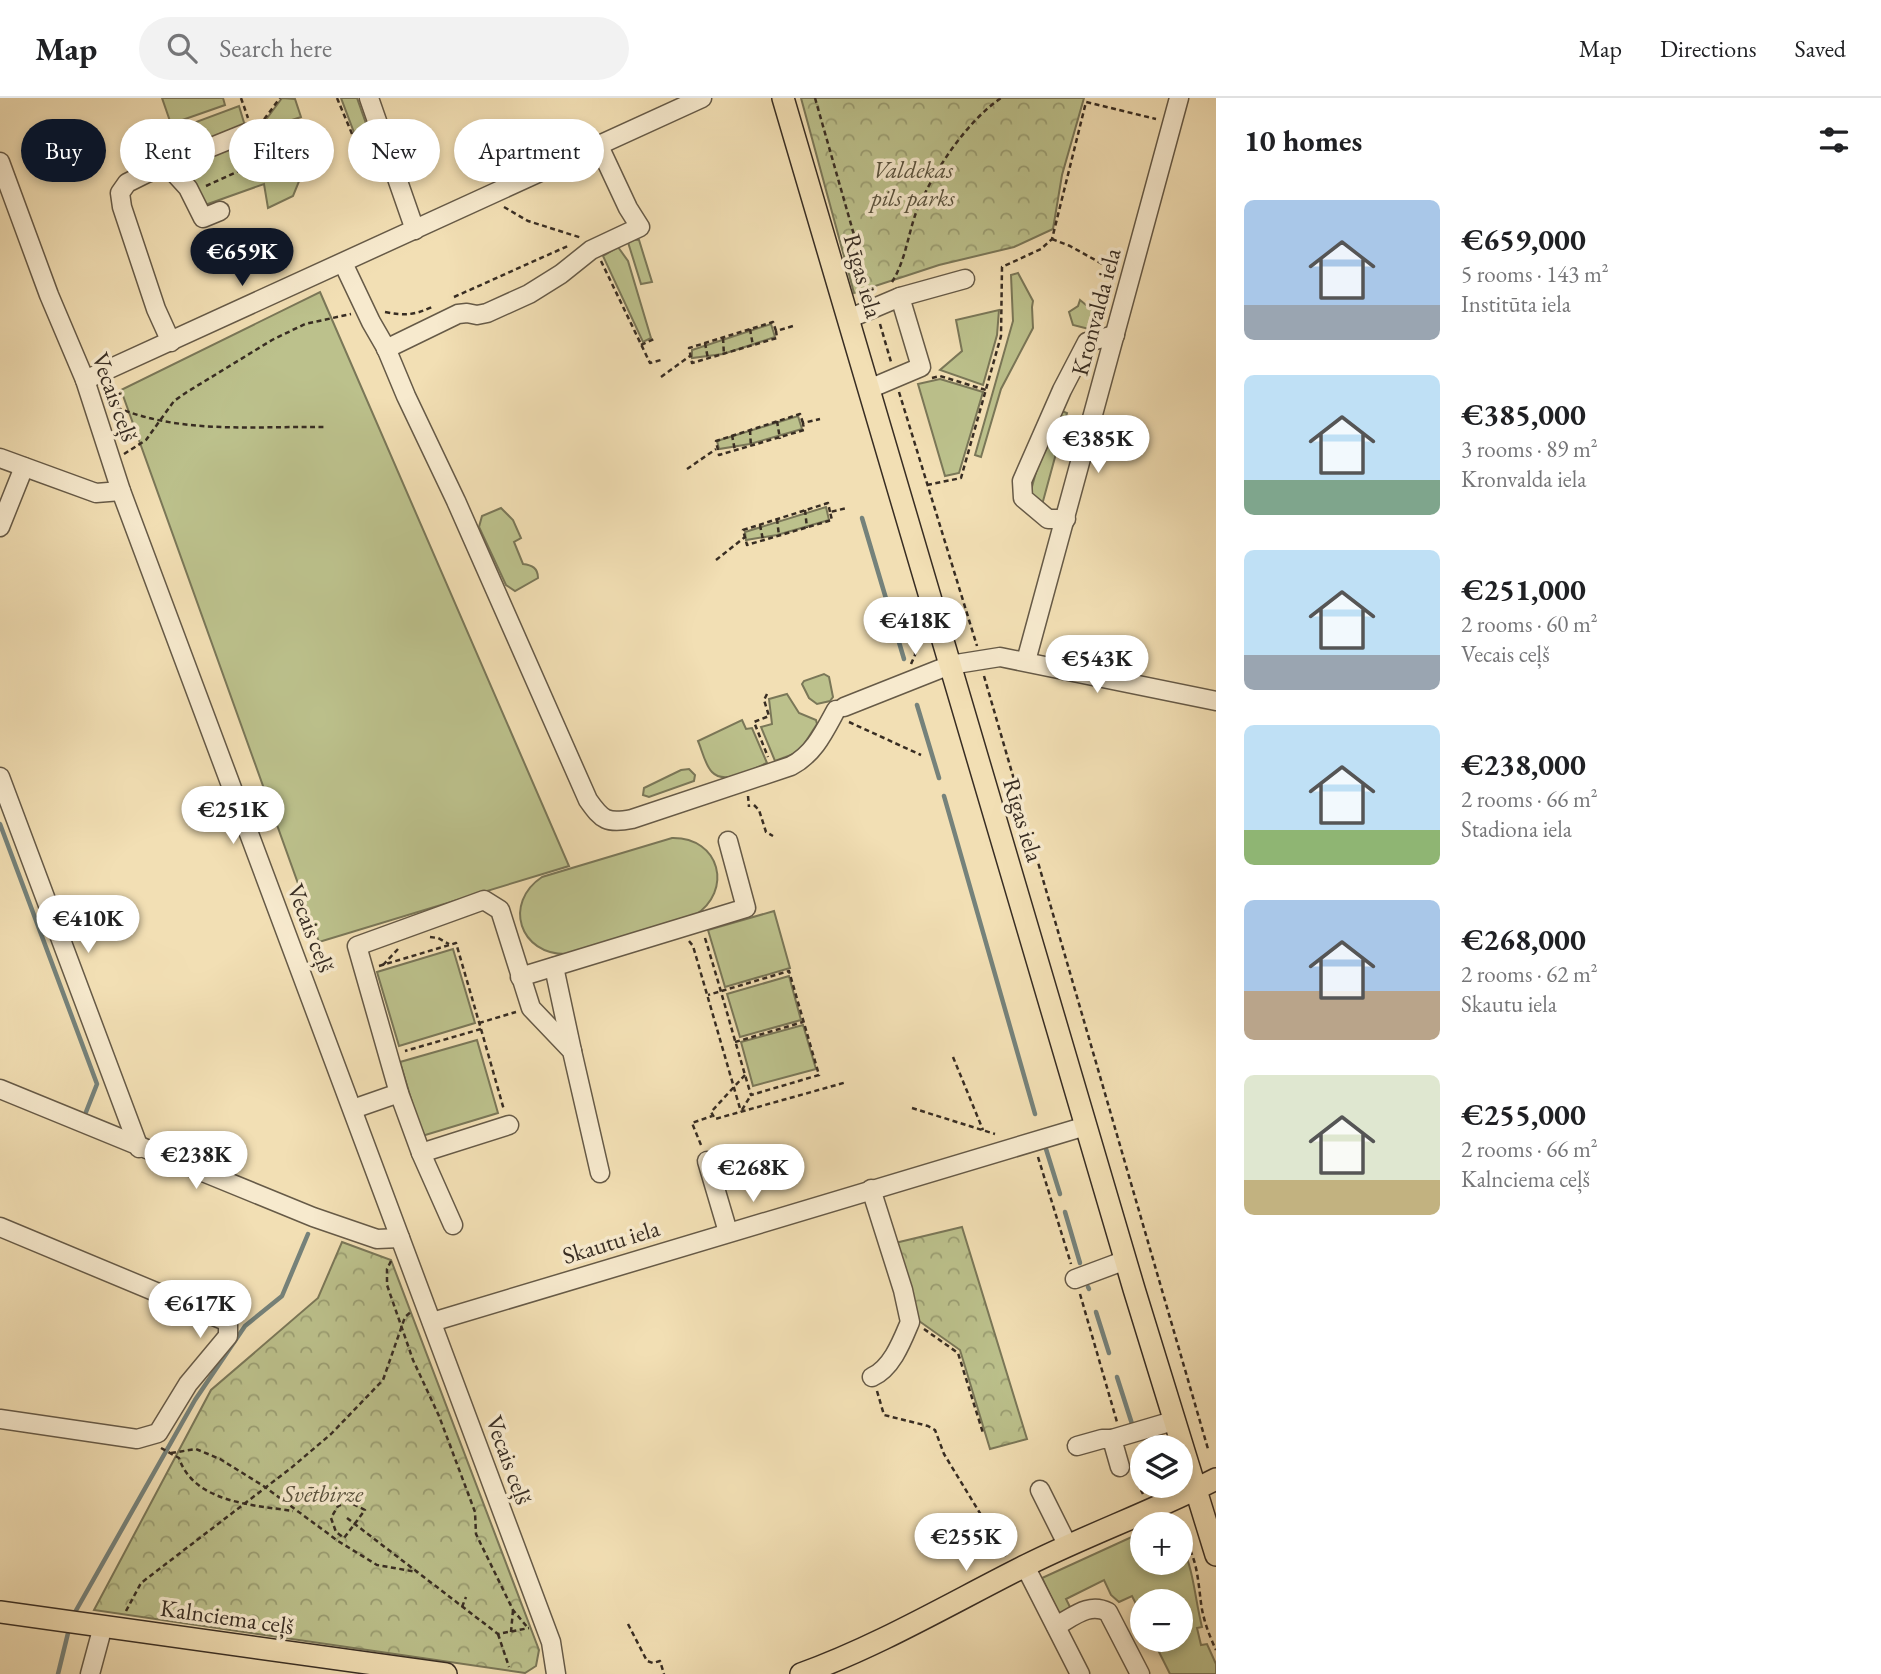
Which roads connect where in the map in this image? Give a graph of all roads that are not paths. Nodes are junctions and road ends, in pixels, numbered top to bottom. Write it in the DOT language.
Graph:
graph roads {
  1 [pos="369,98"];
  2 [pos="702,98"];
  3 [pos="783,98"];
  4 [pos="1179,98"];
  5 [pos="604,144"];
  6 [pos="604,157"];
  7 [pos="0,162"];
  8 [pos="129,182"];
  9 [pos="183,182"];
  10 [pos="520,182"];
  11 [pos="220,211"];
  12 [pos="415,230"];
  13 [pos="343,263"];
  14 [pos="965,279"];
  15 [pos="893,293"];
  16 [pos="848,319"];
  17 [pos="1115,335"];
  18 [pos="171,342"];
  19 [pos="386,349"];
  20 [pos="87,388"];
  21 [pos="869,389"];
  22 [pos="0,458"];
  23 [pos="23,467"];
  24 [pos="121,491"];
  25 [pos="1066,519"];
  26 [pos="0,527"];
  27 [pos="1026,661"];
  28 [pos="950,664"];
  29 [pos="1216,699"];
  30 [pos="0,776"];
  31 [pos="728,841"];
  32 [pos="554,967"];
  33 [pos="520,976"];
  34 [pos="572,1051"];
  35 [pos="0,1089"];
  36 [pos="399,1093"];
  37 [pos="353,1110"];
  38 [pos="509,1125"];
  39 [pos="1086,1126"];
  40 [pos="139,1148"];
  41 [pos="421,1153"];
  42 [pos="707,1161"];
  43 [pos="600,1173"];
  44 [pos="871,1189"];
  45 [pos="453,1225"];
  46 [pos="0,1227"];
  47 [pos="728,1232"];
  48 [pos="401,1241"];
  49 [pos="1126,1260"];
  50 [pos="1075,1279"];
  51 [pos="432,1322"];
  52 [pos="872,1377"];
  53 [pos="0,1419"];
  54 [pos="1173,1420"];
  55 [pos="1117,1438"];
  56 [pos="1077,1446"];
  57 [pos="1125,1468"];
  58 [pos="1216,1479"];
  59 [pos="1040,1490"];
  60 [pos="1194,1490"];
  61 [pos="1068,1546"];
  62 [pos="1216,1555"];
  63 [pos="1025,1566"];
  64 [pos="0,1612"];
  65 [pos="112,1623"];
  66 [pos="1056,1626"];
  67 [pos="90,1674"];
  68 [pos="446,1674"];
  69 [pos="556,1674"];
  70 [pos="801,1674"];
  71 [pos="1080,1674"];
  72 [pos="1140,1674"];
  1 -- 12 [label="street"];
  2 -- 5 [label="street"];
  3 -- 16 [label="main road, Rīgas iela"];
  4 -- 17 [label="street, Kronvalda iela"];
  6 -- 19 [label="street"];
  7 -- 20 [label="street, Vecais ceļš"];
  8 -- 18 [label="street"];
  9 -- 11 [label="street"];
  10 -- 12 [label="street"];
  12 -- 13 [label="street"];
  13 -- 18 [label="street"];
  13 -- 19 [label="street"];
  14 -- 15 [label="street"];
  15 -- 16 [label="street"];
  15 -- 21 [label="street"];
  16 -- 21 [label="main road, Rīgas iela"];
  17 -- 25 [label="street, Kronvalda iela"];
  17 -- 25 [label="street"];
  18 -- 20 [label="street"];
  19 -- 28 [label="street"];
  20 -- 24 [label="street, Vecais ceļš"];
  21 -- 28 [label="main road, Rīgas iela"];
  22 -- 23 [label="street"];
  23 -- 24 [label="street"];
  23 -- 26 [label="street"];
  24 -- 37 [label="street, Vecais ceļš"];
  25 -- 27 [label="street, Kronvalda iela"];
  27 -- 28 [label="street"];
  27 -- 29 [label="street"];
  28 -- 39 [label="main road, Rīgas iela"];
  30 -- 40 [label="street"];
  31 -- 32 [label="street"];
  32 -- 33 [label="street"];
  32 -- 34 [label="street"];
  33 -- 34 [label="street"];
  33 -- 36 [label="street"];
  34 -- 43 [label="street"];
  35 -- 40 [label="street"];
  36 -- 37 [label="street"];
  36 -- 41 [label="street"];
  37 -- 48 [label="street, Vecais ceļš"];
  38 -- 41 [label="street"];
  39 -- 44 [label="street, Skautu iela"];
  39 -- 49 [label="main road, Rīgas iela"];
  40 -- 48 [label="street"];
  41 -- 45 [label="street"];
  42 -- 47 [label="street"];
  44 -- 47 [label="street, Skautu iela"];
  44 -- 52 [label="street"];
  46 -- 53 [label="street"];
  47 -- 51 [label="street, Skautu iela"];
  48 -- 51 [label="street, Vecais ceļš"];
  49 -- 50 [label="street"];
  49 -- 54 [label="main road, Rīgas iela"];
  51 -- 69 [label="street, Vecais ceļš"];
  54 -- 55 [label="street"];
  54 -- 60 [label="main road, Rīgas iela"];
  55 -- 56 [label="street"];
  55 -- 57 [label="street"];
  58 -- 60 [label="main road"];
  59 -- 61 [label="street"];
  60 -- 61 [label="main road"];
  60 -- 62 [label="main road, Rīgas iela"];
  61 -- 63 [label="main road"];
  63 -- 66 [label="street"];
  63 -- 70 [label="main road"];
  64 -- 65 [label="main road, Kalnciema ceļš"];
  65 -- 67 [label="street"];
  65 -- 68 [label="main road, Kalnciema ceļš"];
  66 -- 71 [label="street"];
  66 -- 72 [label="street"];
}
